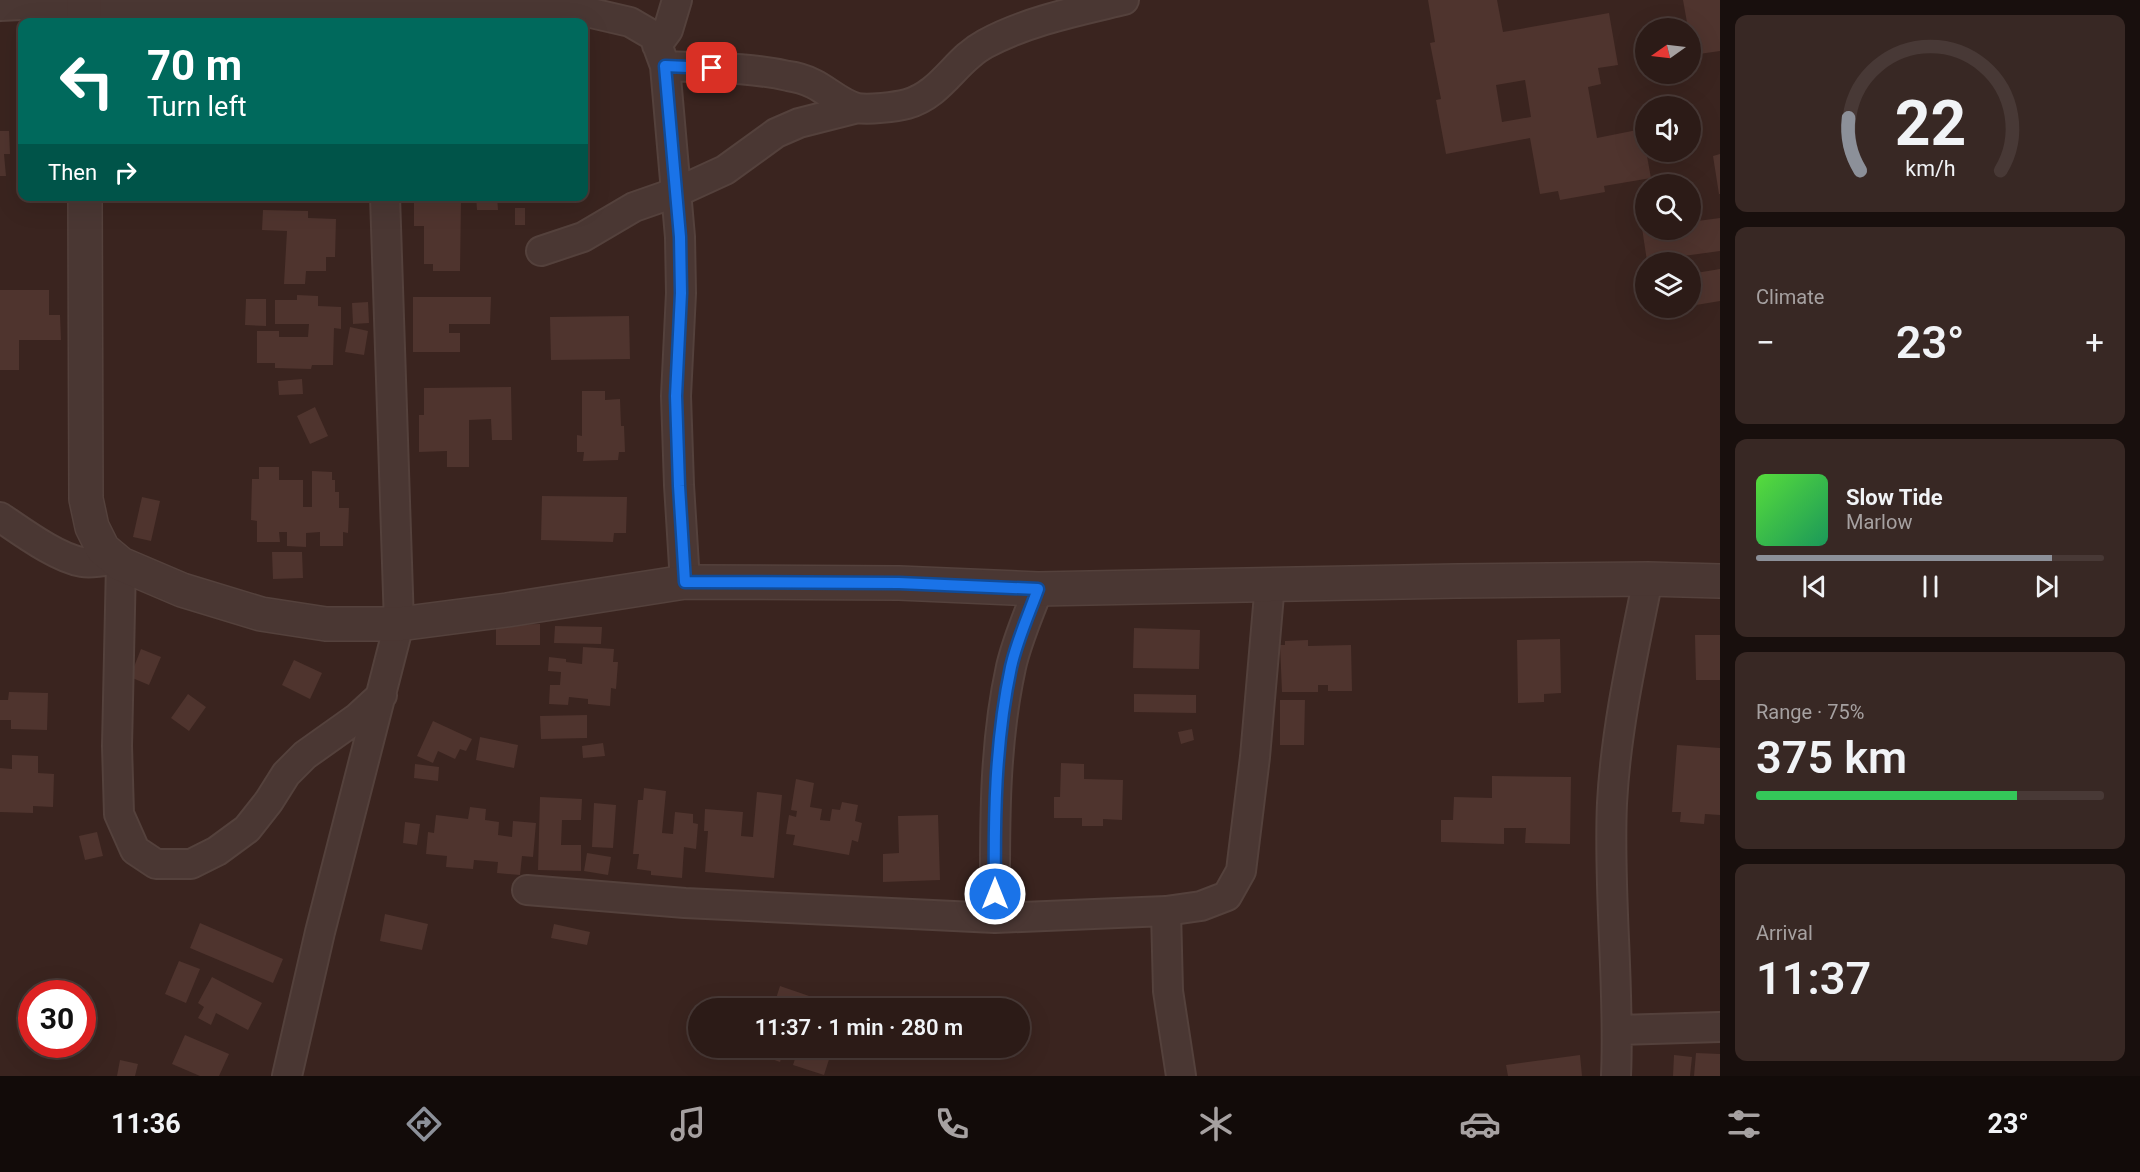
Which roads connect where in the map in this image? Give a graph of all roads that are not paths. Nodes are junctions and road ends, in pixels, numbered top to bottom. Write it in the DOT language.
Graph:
graph roads {
  1 [pos="677,0"];
  2 [pos="1124,0"];
  3 [pos="0,6"];
  4 [pos="84,8"];
  5 [pos="380,15"];
  6 [pos="661,55"];
  7 [pos="858,108"];
  8 [pos="677,192"];
  9 [pos="85,201"];
  10 [pos="385,201"];
  11 [pos="541,251"];
  12 [pos="0,517"];
  13 [pos="118,562"];
  14 [pos="1648,579"];
  15 [pos="1720,581"];
  16 [pos="685,582"];
  17 [pos="1270,583"];
  18 [pos="1038,589"];
  19 [pos="399,624"];
  20 [pos="382,695"];
  21 [pos="527,890"];
  22 [pos="1166,911"];
  23 [pos="995,918"];
  24 [pos="1720,1027"];
  25 [pos="1618,1030"];
  26 [pos="287,1076"];
  27 [pos="1181,1076"];
  28 [pos="1616,1076"];
  1 -- 6 [label="street"];
  2 -- 7 [label="street"];
  3 -- 4 [label="street"];
  4 -- 5 [label="street"];
  5 -- 6 [label="street"];
  6 -- 7 [label="street"];
  6 -- 8 [label="street"];
  7 -- 8 [label="street"];
  8 -- 11 [label="street"];
  8 -- 16 [label="street"];
  9 -- 13 [label="street"];
  10 -- 19 [label="street"];
  12 -- 13 [label="street"];
  13 -- 19 [label="street"];
  13 -- 20 [label="street"];
  14 -- 15 [label="street"];
  14 -- 17 [label="street"];
  14 -- 25 [label="street"];
  16 -- 18 [label="street"];
  16 -- 19 [label="street"];
  17 -- 18 [label="street"];
  17 -- 22 [label="street"];
  18 -- 23 [label="street"];
  19 -- 20 [label="street"];
  20 -- 26 [label="street"];
  21 -- 23 [label="street"];
  22 -- 23 [label="street"];
  22 -- 27 [label="street"];
  24 -- 25 [label="street"];
  25 -- 28 [label="street"];
}
